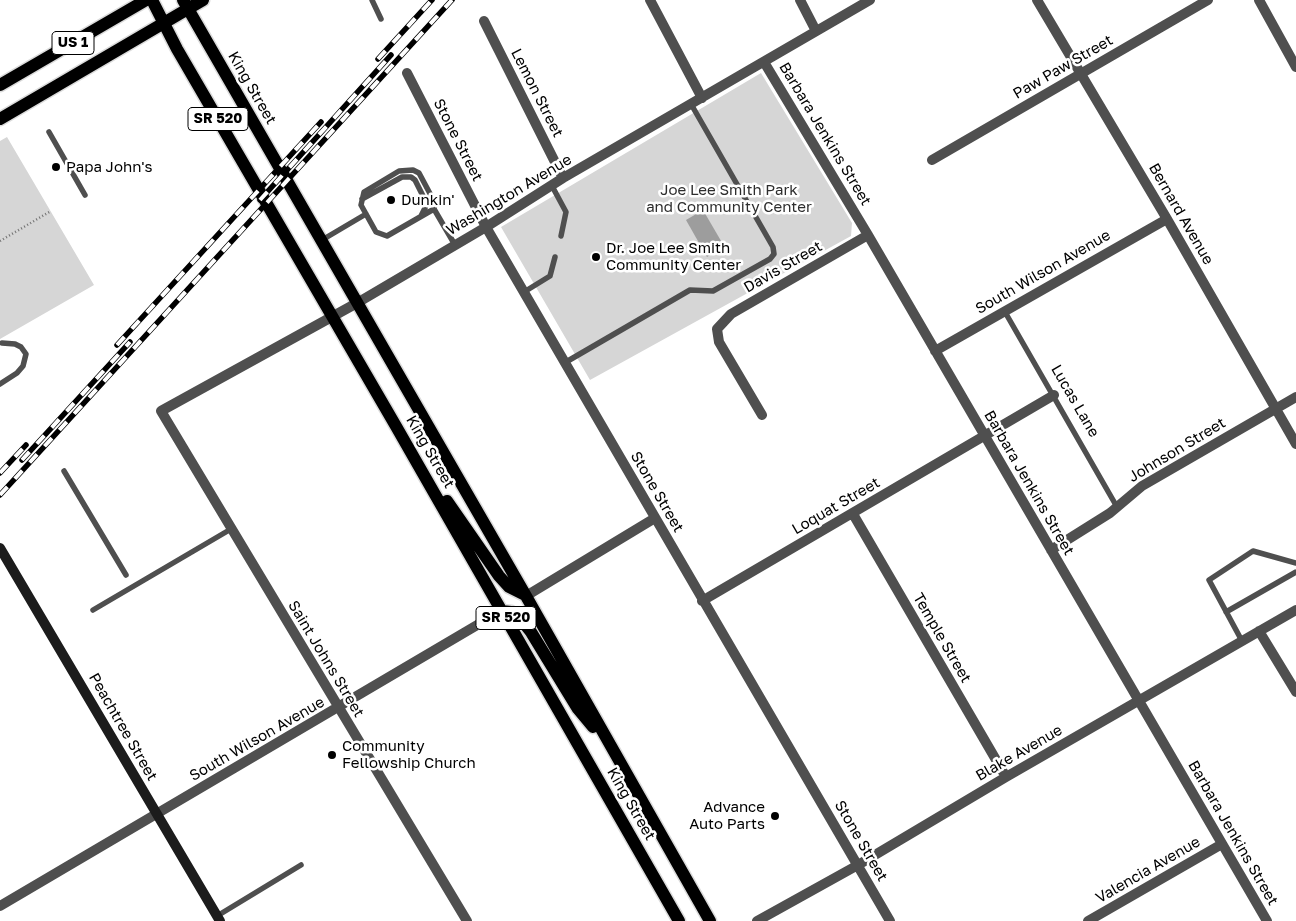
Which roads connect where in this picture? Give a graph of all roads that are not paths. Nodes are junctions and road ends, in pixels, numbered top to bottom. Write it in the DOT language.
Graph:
graph roads {
  1 [pos="146,0"];
  2 [pos="152,0"];
  3 [pos="203,0"];
  4 [pos="372,0"];
  5 [pos="650,0"];
  6 [pos="800,0"];
  7 [pos="870,0"];
  8 [pos="1037,0"];
  9 [pos="1208,0"];
  10 [pos="1259,0"];
  11 [pos="186,4"];
  12 [pos="381,19"];
  13 [pos="484,21"];
  14 [pos="164,24"];
  15 [pos="816,31"];
  16 [pos="764,62"];
  17 [pos="1296,67"];
  18 [pos="407,73"];
  19 [pos="1080,74"];
  20 [pos="0,85"];
  21 [pos="702,98"];
  22 [pos="691,104"];
  23 [pos="0,120"];
  24 [pos="49,132"];
  25 [pos="932,160"];
  26 [pos="563,178"];
  27 [pos="552,186"];
  28 [pos="85,196"];
  29 [pos="362,199"];
  30 [pos="434,209"];
  31 [pos="366,214"];
  32 [pos="420,217"];
  33 [pos="1167,219"];
  34 [pos="486,227"];
  35 [pos="868,235"];
  36 [pos="561,236"];
  37 [pos="322,240"];
  38 [pos="455,245"];
  39 [pos="555,257"];
  40 [pos="524,292"];
  41 [pos="357,303"];
  42 [pos="1005,312"];
  43 [pos="332,316"];
  44 [pos="2,343"];
  45 [pos="935,352"];
  46 [pos="566,362"];
  47 [pos="0,384"];
  48 [pos="1054,395"];
  49 [pos="1296,398"];
  50 [pos="1276,409"];
  51 [pos="160,411"];
  52 [pos="762,416"];
  53 [pos="984,436"];
  54 [pos="1296,444"];
  55 [pos="64,471"];
  56 [pos="425,476"];
  57 [pos="1117,507"];
  58 [pos="853,514"];
  59 [pos="655,518"];
  60 [pos="231,529"];
  61 [pos="0,548"];
  62 [pos="1051,550"];
  63 [pos="1296,563"];
  64 [pos="1296,572"];
  65 [pos="126,575"];
  66 [pos="526,596"];
  67 [pos="702,601"];
  68 [pos="93,610"];
  69 [pos="1296,610"];
  70 [pos="501,611"];
  71 [pos="1226,612"];
  72 [pos="1259,631"];
  73 [pos="1242,641"];
  74 [pos="1296,692"];
  75 [pos="1139,702"];
  76 [pos="338,708"];
  77 [pos="608,741"];
  78 [pos="1006,777"];
  79 [pos="156,815"];
  80 [pos="1222,844"];
  81 [pos="301,865"];
  82 [pos="858,865"];
  83 [pos="0,906"];
  84 [pos="219,918"];
  85 [pos="467,921"];
  86 [pos="679,921"];
  87 [pos="710,921"];
  88 [pos="757,921"];
  89 [pos="890,921"];
  90 [pos="1088,921"];
  91 [pos="1267,921"];
  1 -- 20 [label="main road, US 1"];
  2 -- 14 [label="main road, King Street / SR 520"];
  3 -- 11 [label="main road, US 1"];
  4 -- 12 [label="lane"];
  5 -- 21 [label="street"];
  6 -- 15 [label="street"];
  7 -- 15 [label="street, Washington Avenue"];
  8 -- 19 [label="street, Bernard Avenue"];
  9 -- 19 [label="street, Paw Paw Street"];
  10 -- 17 [label="street"];
  11 -- 14 [label="main road, US 1"];
  11 -- 37 [label="main road, King Street / SR 520"];
  13 -- 26 [label="street, Lemon Street"];
  14 -- 23 [label="main road, US 1"];
  14 -- 43 [label="main road, King Street / SR 520"];
  15 -- 16 [label="street, Washington Avenue"];
  16 -- 21 [label="street, Washington Avenue"];
  16 -- 35 [label="street, Barbara Jenkins Street"];
  18 -- 34 [label="street, Stone Street"];
  19 -- 25 [label="street, Paw Paw Street"];
  19 -- 33 [label="street, Bernard Avenue"];
  21 -- 22 [label="street, Washington Avenue"];
  22 -- 26 [label="street, Washington Avenue"];
  22 -- 46 [label="lane"];
  24 -- 28 [label="lane"];
  26 -- 27 [label="street, Washington Avenue"];
  27 -- 34 [label="street, Washington Avenue"];
  27 -- 36 [label="lane"];
  29 -- 30 [label="lane"];
  29 -- 31 [label="lane"];
  29 -- 32 [label="lane"];
  30 -- 32 [label="lane"];
  30 -- 38 [label="lane"];
  31 -- 32 [label="lane"];
  31 -- 37 [label="lane"];
  33 -- 42 [label="street, South Wilson Avenue"];
  33 -- 50 [label="street, Bernard Avenue"];
  34 -- 38 [label="street, Washington Avenue"];
  34 -- 40 [label="street, Stone Street"];
  35 -- 45 [label="street, Barbara Jenkins Street"];
  35 -- 52 [label="street, Davis Street"];
  37 -- 41 [label="main road, King Street / SR 520"];
  38 -- 41 [label="street, Washington Avenue"];
  39 -- 40 [label="lane"];
  40 -- 46 [label="street, Stone Street"];
  41 -- 43 [label="street, Washington Avenue"];
  41 -- 66 [label="main road, King Street / SR 520"];
  42 -- 45 [label="street, South Wilson Avenue"];
  42 -- 48 [label="lane, Lucas Lane"];
  43 -- 51 [label="street, Washington Avenue"];
  43 -- 56 [label="main road, King Street / SR 520"];
  44 -- 47 [label="lane"];
  45 -- 53 [label="street, Barbara Jenkins Street"];
  46 -- 59 [label="street, Stone Street"];
  48 -- 53 [label="street, Loquat Street"];
  48 -- 57 [label="lane, Lucas Lane"];
  49 -- 50 [label="street, Johnson Street"];
  50 -- 54 [label="street, Bernard Avenue"];
  50 -- 57 [label="street, Johnson Street"];
  51 -- 60 [label="street, Saint Johns Street"];
  53 -- 58 [label="street, Loquat Street"];
  53 -- 62 [label="street, Barbara Jenkins Street"];
  55 -- 65 [label="lane"];
  56 -- 66 [label="main road"];
  56 -- 70 [label="main road, King Street / SR 520"];
  57 -- 62 [label="street, Johnson Street"];
  58 -- 67 [label="street, Loquat Street"];
  58 -- 78 [label="street, Temple Street"];
  59 -- 66 [label="street"];
  59 -- 67 [label="street, Stone Street"];
  60 -- 68 [label="lane"];
  60 -- 76 [label="street, Saint Johns Street"];
  61 -- 79 [label="street, Peachtree Street"];
  62 -- 75 [label="street, Barbara Jenkins Street"];
  63 -- 71 [label="lane"];
  64 -- 71 [label="lane"];
  66 -- 77 [label="main road, King Street / SR 520"];
  67 -- 82 [label="street, Stone Street"];
  69 -- 72 [label="street, Blake Avenue"];
  70 -- 76 [label="street, South Wilson Avenue"];
  70 -- 77 [label="main road"];
  70 -- 86 [label="main road, King Street / SR 520"];
  71 -- 73 [label="lane"];
  72 -- 73 [label="street, Blake Avenue"];
  72 -- 74 [label="street"];
  73 -- 75 [label="street, Blake Avenue"];
  75 -- 78 [label="street, Blake Avenue"];
  75 -- 80 [label="street, Barbara Jenkins Street"];
  76 -- 79 [label="street, South Wilson Avenue"];
  76 -- 85 [label="street, Saint Johns Street"];
  77 -- 87 [label="main road, King Street / SR 520"];
  78 -- 82 [label="street, Blake Avenue"];
  79 -- 83 [label="street, South Wilson Avenue"];
  79 -- 84 [label="street, Peachtree Street"];
  80 -- 90 [label="street, Valencia Avenue"];
  80 -- 91 [label="street, Barbara Jenkins Street"];
  81 -- 84 [label="lane"];
  82 -- 88 [label="street, Blake Avenue"];
  82 -- 89 [label="street, Stone Street"];
}
